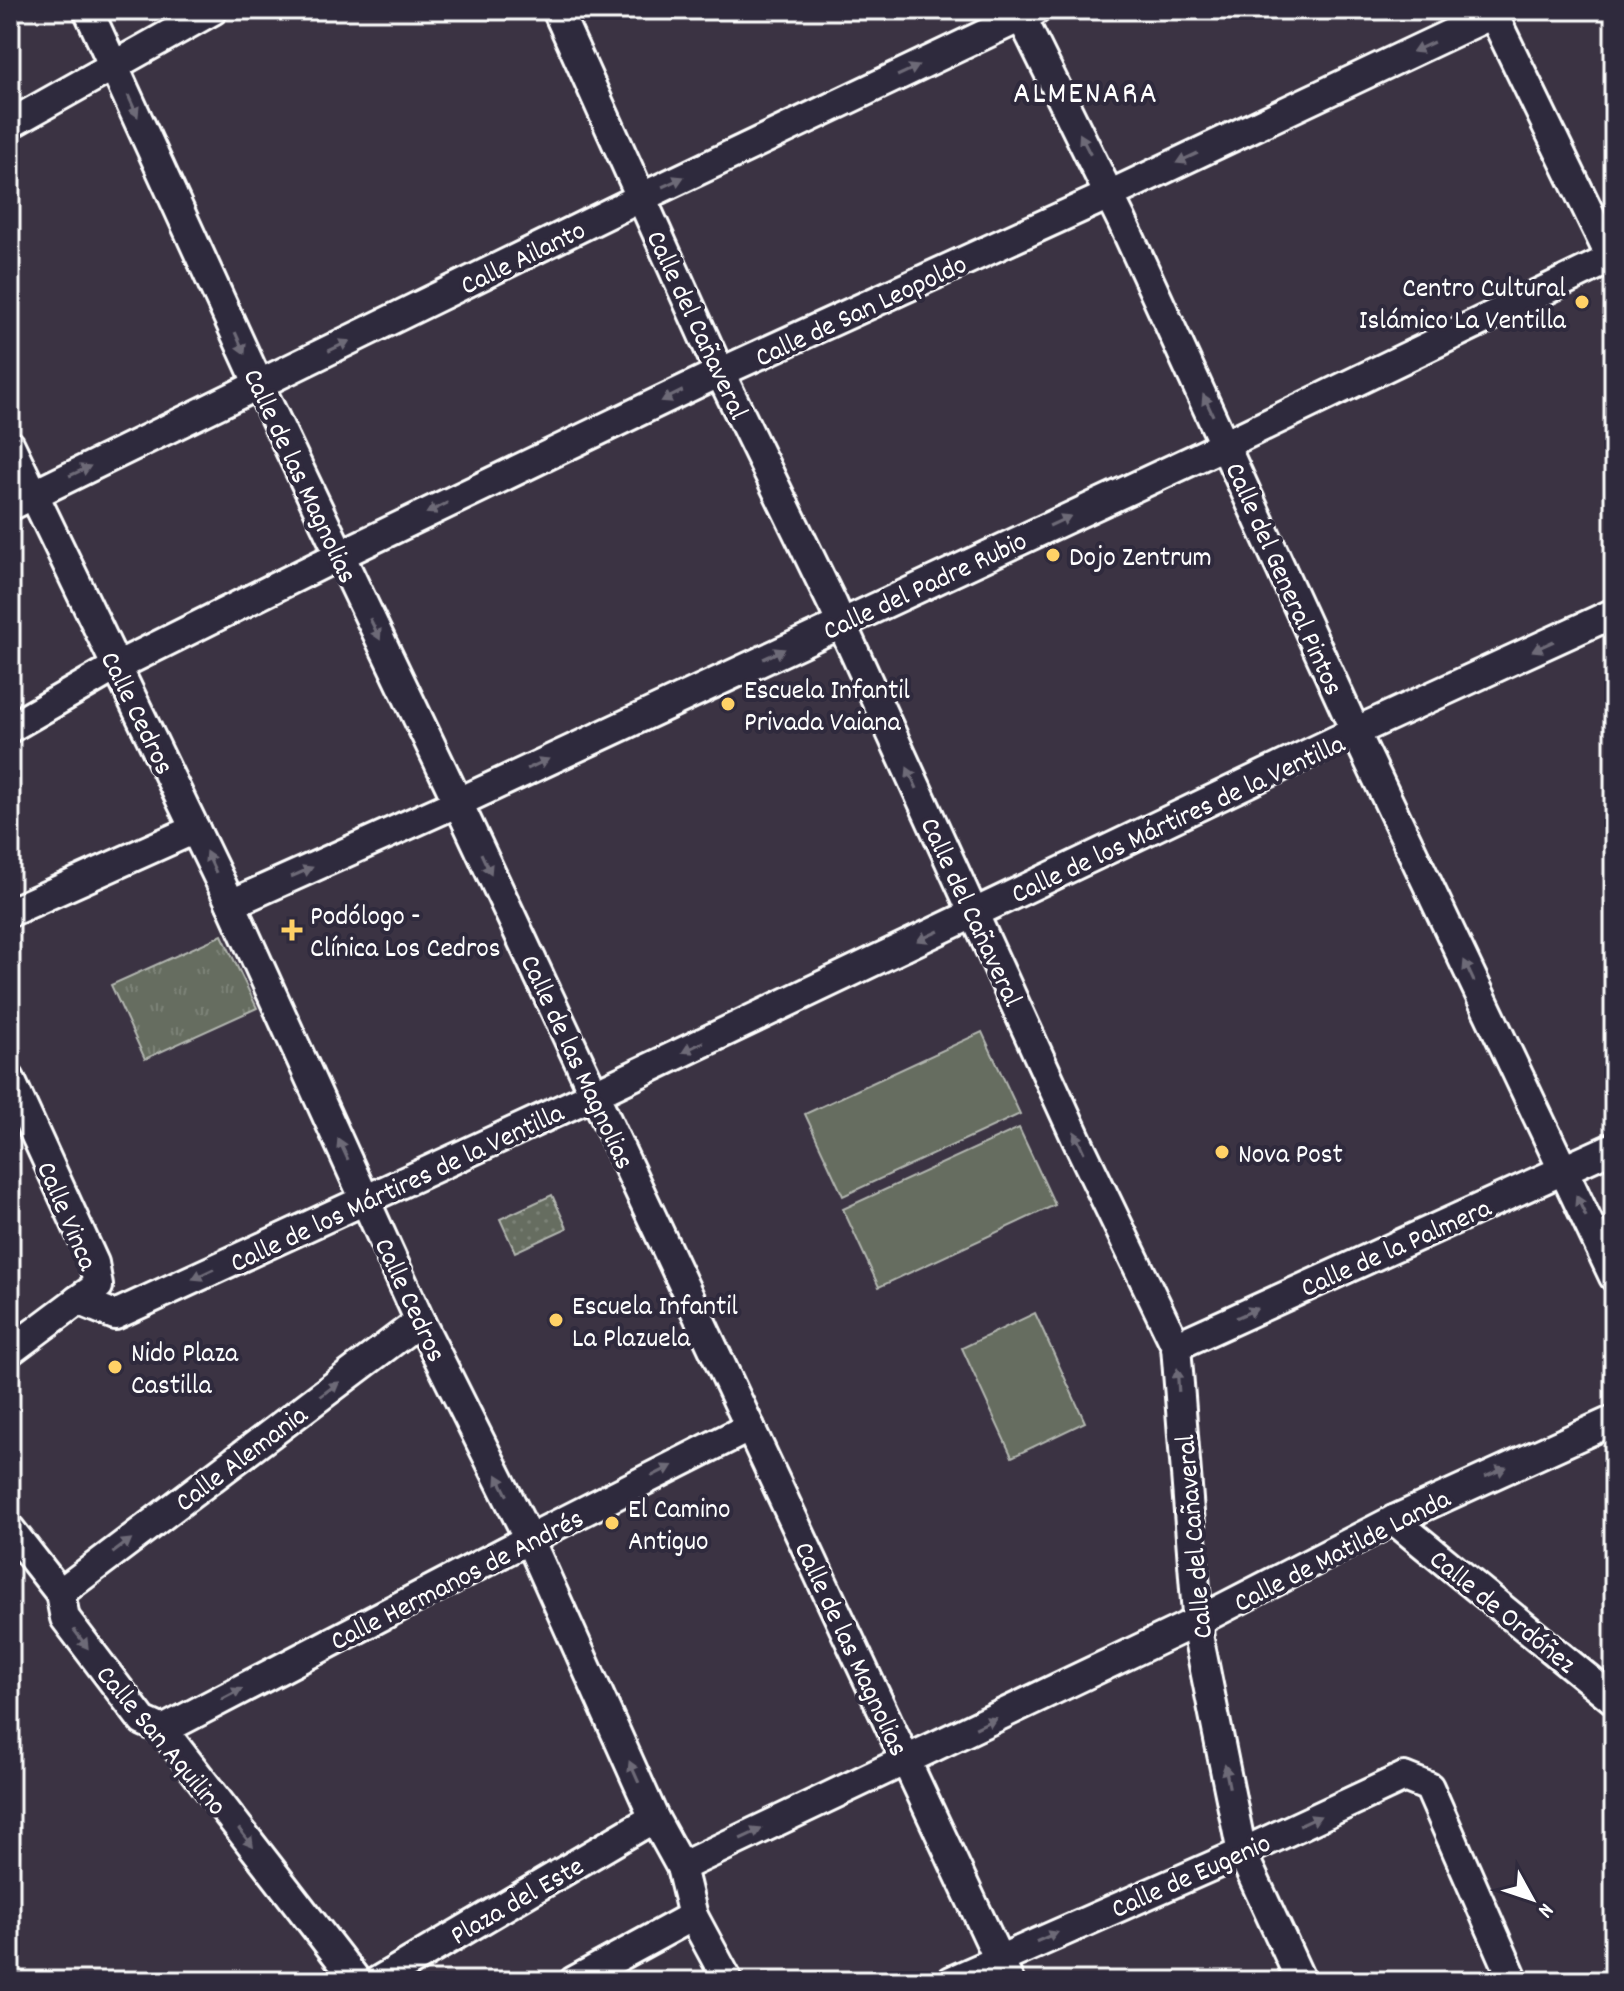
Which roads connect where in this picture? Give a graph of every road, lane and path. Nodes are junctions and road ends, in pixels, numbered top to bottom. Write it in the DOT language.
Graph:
graph roads {
  1 [pos="88,10"];
  2 [pos="213,10"];
  3 [pos="557,10"];
  4 [pos="1495,11"];
  5 [pos="1025,12"];
  6 [pos="115,66"];
  7 [pos="10,124"];
  8 [pos="1110,194"];
  9 [pos="641,198"];
  10 [pos="1613,260"];
  11 [pos="720,373"];
  12 [pos="259,385"];
  13 [pos="1226,444"];
  14 [pos="10,445"];
  15 [pos="22,499"];
  16 [pos="340,555"];
  17 [pos="1614,613"];
  18 [pos="841,623"];
  19 [pos="117,666"];
  20 [pos="10,728"];
  21 [pos="1356,732"];
  22 [pos="457,802"];
  23 [pos="195,829"];
  24 [pos="231,904"];
  25 [pos="10,912"];
  26 [pos="974,913"];
  27 [pos="10,1079"];
  28 [pos="595,1094"];
  29 [pos="1614,1147"];
  30 [pos="1564,1170"];
  31 [pos="366,1200"];
  32 [pos="1614,1277"];
  33 [pos="78,1300"];
  34 [pos="420,1321"];
  35 [pos="1176,1346"];
  36 [pos="10,1351"];
  37 [pos="1614,1420"];
  38 [pos="750,1427"];
  39 [pos="1394,1520"];
  40 [pos="10,1529"];
  41 [pos="529,1539"];
  42 [pos="60,1593"];
  43 [pos="1196,1622"];
  44 [pos="1614,1700"];
  45 [pos="163,1730"];
  46 [pos="906,1761"];
  47 [pos="654,1818"];
  48 [pos="1242,1853"];
  49 [pos="681,1867"];
  50 [pos="693,1916"];
  51 [pos="1004,1970"];
  52 [pos="357,1981"];
  53 [pos="378,1981"];
  54 [pos="574,1981"];
  55 [pos="728,1981"];
  56 [pos="951,1981"];
  57 [pos="1301,1981"];
  58 [pos="1514,1981"];
  1 -- 6 [label="street, Calle de las Magnolias"];
  2 -- 6 [label="street"];
  3 -- 9 [label="street, Calle del Cañaveral"];
  4 -- 8 [label="street, Calle de San Leopoldo, one-way"];
  4 -- 10 [label="street"];
  8 -- 5 [label="street, Calle del General Pintos, one-way"];
  9 -- 5 [label="street, Calle Ailanto, one-way"];
  6 -- 7 [label="street"];
  6 -- 12 [label="street, Calle de las Magnolias, one-way"];
  8 -- 11 [label="street, Calle de San Leopoldo"];
  13 -- 8 [label="street, Calle del General Pintos, one-way"];
  9 -- 11 [label="street, Calle del Cañaveral"];
  12 -- 9 [label="street, Calle Ailanto, one-way"];
  10 -- 13 [label="street, Calle del Padre Rubio"];
  11 -- 16 [label="street, Calle de San Leopoldo, one-way"];
  11 -- 18 [label="street, Calle del Cañaveral"];
  15 -- 12 [label="street, Calle Ailanto, one-way"];
  12 -- 16 [label="street, Calle de las Magnolias"];
  18 -- 13 [label="street, Calle del Padre Rubio, one-way"];
  13 -- 21 [label="street, Calle del General Pintos"];
  14 -- 15 [label="street, Calle Cedros"];
  15 -- 19 [label="street, Calle Cedros"];
  16 -- 19 [label="street, Calle de San Leopoldo"];
  16 -- 22 [label="street, Calle de las Magnolias, one-way"];
  17 -- 21 [label="street, Calle de los Mártires de la Ventilla, one-way"];
  22 -- 18 [label="street, Calle del Padre Rubio, one-way"];
  26 -- 18 [label="street, Calle del Cañaveral, one-way"];
  19 -- 20 [label="street, Calle de San Leopoldo"];
  19 -- 23 [label="street, Calle Cedros"];
  21 -- 26 [label="street, Calle de los Mártires de la Ventilla"];
  30 -- 21 [label="street, Calle del General Pintos, one-way"];
  24 -- 22 [label="street, Calle del Padre Rubio, one-way"];
  22 -- 28 [label="street, Calle de las Magnolias, one-way"];
  24 -- 23 [label="street, Calle Cedros, one-way"];
  23 -- 25 [label="street"];
  31 -- 24 [label="street, Calle Cedros, one-way"];
  26 -- 28 [label="street, Calle de los Mártires de la Ventilla, one-way"];
  35 -- 26 [label="street, Calle del Cañaveral, one-way"];
  27 -- 33 [label="street, Calle Vinca"];
  28 -- 31 [label="street, Calle de los Mártires de la Ventilla"];
  28 -- 38 [label="street, Calle de las Magnolias"];
  29 -- 30 [label="street, Calle de la Palmera"];
  32 -- 30 [label="street, Calle del General Pintos, one-way"];
  35 -- 30 [label="street, Calle de la Palmera, one-way"];
  31 -- 33 [label="street, Calle de los Mártires de la Ventilla, one-way"];
  31 -- 34 [label="street, Calle Cedros"];
  33 -- 36 [label="street"];
  41 -- 34 [label="street, Calle Cedros, one-way"];
  42 -- 34 [label="street, Calle Alemania, one-way"];
  43 -- 35 [label="street, Calle del Cañaveral, one-way"];
  39 -- 37 [label="street, Calle de Matilde Landa, one-way"];
  41 -- 38 [label="street, Calle Hermanos de Andrés, one-way"];
  38 -- 46 [label="street, Calle de las Magnolias"];
  39 -- 43 [label="street, Calle de Matilde Landa"];
  39 -- 44 [label="street, Calle de Ordóñez"];
  40 -- 42 [label="street, Calle San Aquilino"];
  45 -- 41 [label="street, Calle Hermanos de Andrés, one-way"];
  47 -- 41 [label="street, Calle Cedros, one-way"];
  42 -- 45 [label="street, Calle San Aquilino, one-way"];
  46 -- 43 [label="street, Calle de Matilde Landa, one-way"];
  48 -- 43 [label="street, Calle del Cañaveral, one-way"];
  45 -- 52 [label="street, Calle San Aquilino, one-way"];
  49 -- 46 [label="street, Calle de Matilde Landa, one-way"];
  46 -- 51 [label="street, Calle de las Magnolias"];
  47 -- 49 [label="street, Calle Cedros"];
  47 -- 53 [label="street, Plaza del Este"];
  51 -- 48 [label="street, Calle de Eugenio, one-way"];
  48 -- 57 [label="street, Calle del Cañaveral"];
  48 -- 58 [label="street, Calle de Eugenio, one-way"];
  49 -- 50 [label="street, Calle Cedros"];
  50 -- 54 [label="street"];
  50 -- 55 [label="street, Calle Cedros"];
  51 -- 56 [label="street, Calle de Eugenio"];
}
